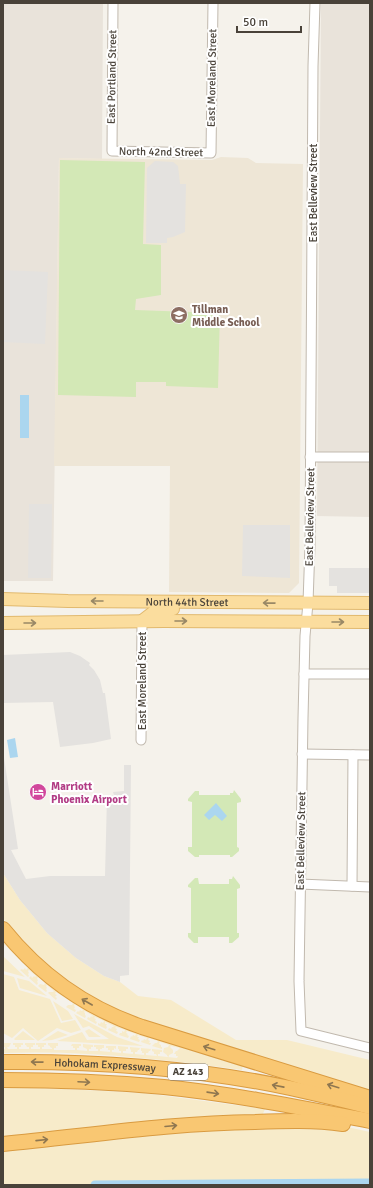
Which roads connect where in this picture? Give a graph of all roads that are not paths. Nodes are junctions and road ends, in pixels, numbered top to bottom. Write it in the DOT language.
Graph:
graph roads {
  1 [pos="113,3"];
  2 [pos="213,3"];
  3 [pos="315,3"];
  4 [pos="112,151"];
  5 [pos="211,152"];
  6 [pos="310,457"];
  7 [pos="370,457"];
  8 [pos="3,599"];
  9 [pos="121,602"];
  10 [pos="231,602"];
  11 [pos="308,603"];
  12 [pos="370,603"];
  13 [pos="142,622"];
  14 [pos="306,622"];
  15 [pos="370,622"];
  16 [pos="3,623"];
  17 [pos="304,674"];
  18 [pos="370,674"];
  19 [pos="141,740"];
  20 [pos="302,754"];
  21 [pos="353,755"];
  22 [pos="370,755"];
  23 [pos="300,884"];
  24 [pos="352,886"];
  25 [pos="370,887"];
  26 [pos="3,929"];
  27 [pos="370,1048"];
  28 [pos="3,1062"];
  29 [pos="3,1080"];
  30 [pos="370,1098"];
  31 [pos="370,1108"];
  32 [pos="370,1121"];
  33 [pos="370,1128"];
  34 [pos="3,1144"];
  1 -- 4 [label="street, East Portland Street"];
  2 -- 5 [label="street, East Moreland Street"];
  3 -- 6 [label="street, East Belleview Street"];
  4 -- 5 [label="street, North 42nd Street"];
  6 -- 7 [label="street"];
  6 -- 11 [label="street, East Belleview Street"];
  9 -- 8 [label="main road, North 44th Street, one-way"];
  9 -- 10 [label="main road, North 44th Street"];
  9 -- 13 [label="main road"];
  11 -- 10 [label="main road, North 44th Street, one-way"];
  10 -- 13 [label="main road"];
  11 -- 12 [label="main road, North 44th Street"];
  11 -- 14 [label="street, East Belleview Street"];
  13 -- 14 [label="main road, North 44th Street, one-way"];
  16 -- 13 [label="main road, North 44th Street, one-way"];
  13 -- 19 [label="street, East Moreland Street"];
  14 -- 15 [label="main road, North 44th Street, one-way"];
  14 -- 17 [label="street, East Belleview Street"];
  17 -- 18 [label="street"];
  17 -- 20 [label="street, East Belleview Street"];
  20 -- 21 [label="street"];
  20 -- 23 [label="street, East Belleview Street"];
  21 -- 22 [label="street"];
  21 -- 24 [label="street"];
  23 -- 24 [label="street"];
  23 -- 27 [label="street, East Belleview Street"];
  24 -- 25 [label="street"];
  30 -- 26 [label="highway, one-way"];
  31 -- 28 [label="highway, Hohokam Expressway / AZ 143, one-way"];
  29 -- 32 [label="highway, Hohokam Expressway / AZ 143, one-way"];
  34 -- 33 [label="highway, one-way"];
}
